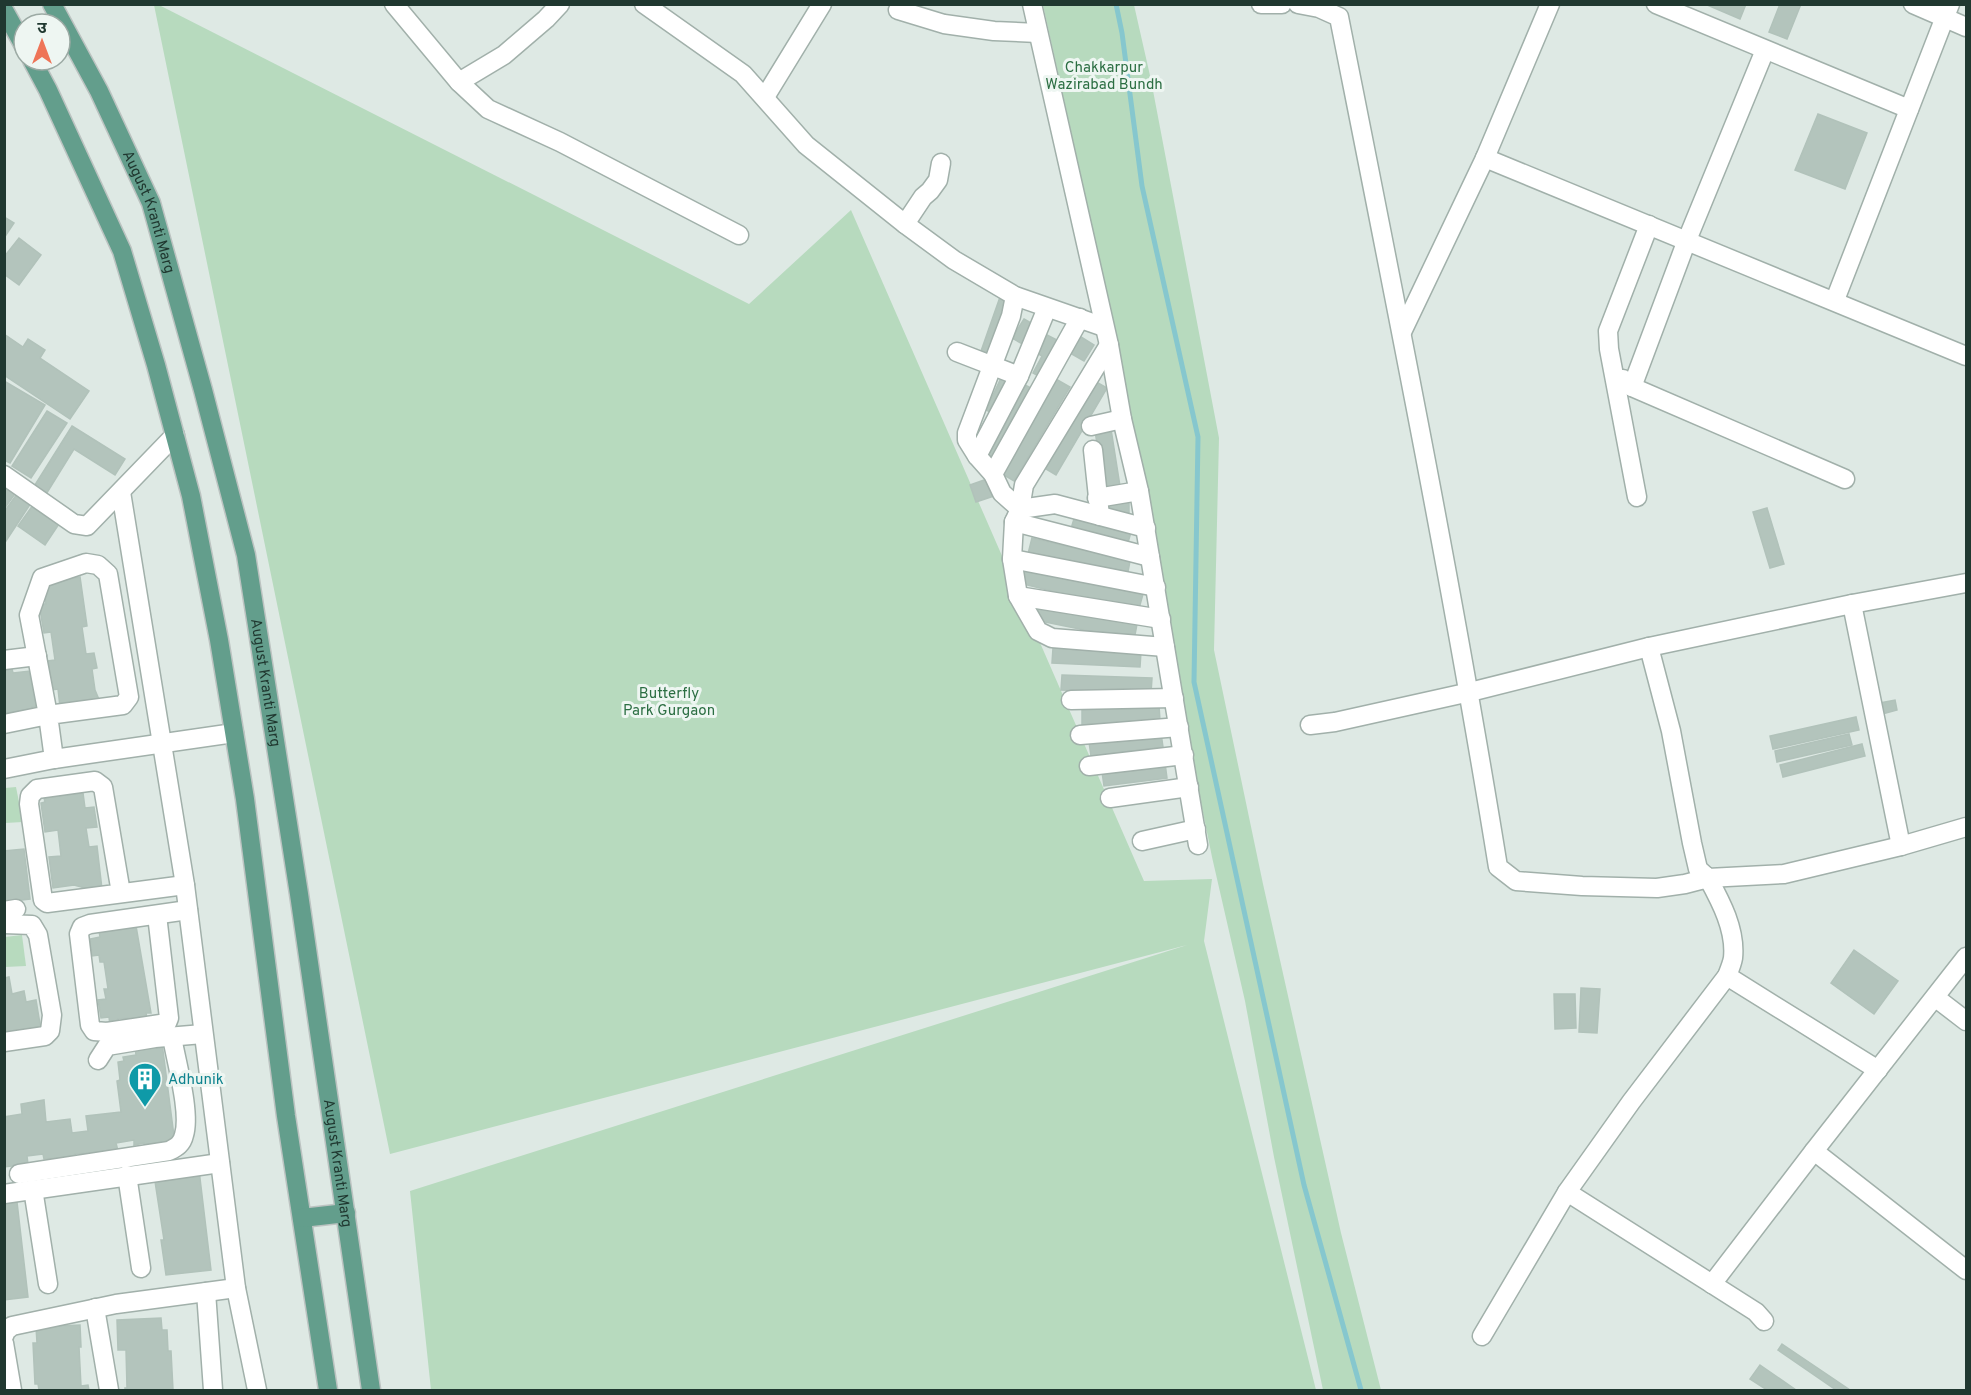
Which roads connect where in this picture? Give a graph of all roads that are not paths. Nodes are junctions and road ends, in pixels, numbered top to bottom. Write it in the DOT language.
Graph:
graph roads {
  1 [pos="52,4"];
  2 [pos="394,4"];
  3 [pos="560,4"];
  4 [pos="644,4"];
  5 [pos="822,4"];
  6 [pos="1032,4"];
  7 [pos="1261,4"];
  8 [pos="1282,4"];
  9 [pos="1298,4"];
  10 [pos="1550,4"];
  11 [pos="1656,4"];
  12 [pos="1913,4"];
  13 [pos="1679,9"];
  14 [pos="4,10"];
  15 [pos="898,10"];
  16 [pos="1947,11"];
  17 [pos="12,24"];
  18 [pos="1966,27"];
  19 [pos="1038,33"];
  20 [pos="1765,50"];
  21 [pos="38,72"];
  22 [pos="459,82"];
  23 [pos="765,97"];
  24 [pos="1909,109"];
  25 [pos="1485,158"];
  26 [pos="941,163"];
  27 [pos="906,224"];
  28 [pos="1649,225"];
  29 [pos="739,235"];
  30 [pos="1687,240"];
  31 [pos="1015,296"];
  32 [pos="1835,300"];
  33 [pos="1047,308"];
  34 [pos="1080,318"];
  35 [pos="1402,332"];
  36 [pos="1106,336"];
  37 [pos="957,352"];
  38 [pos="1966,356"];
  39 [pos="992,365"];
  40 [pos="1614,373"];
  41 [pos="1019,376"];
  42 [pos="1632,387"];
  43 [pos="1122,418"];
  44 [pos="1091,426"];
  45 [pos="175,435"];
  46 [pos="1093,450"];
  47 [pos="977,456"];
  48 [pos="993,474"];
  49 [pos="4,475"];
  50 [pos="1845,478"];
  51 [pos="1139,491"];
  52 [pos="121,492"];
  53 [pos="1637,497"];
  54 [pos="1099,507"];
  55 [pos="1017,516"];
  56 [pos="1146,528"];
  57 [pos="1150,557"];
  58 [pos="1012,559"];
  59 [pos="1966,583"];
  60 [pos="1155,587"];
  61 [pos="1018,596"];
  62 [pos="1852,604"];
  63 [pos="1161,619"];
  64 [pos="1165,647"];
  65 [pos="1649,647"];
  66 [pos="37,656"];
  67 [pos="4,660"];
  68 [pos="1470,692"];
  69 [pos="1174,698"];
  70 [pos="1071,700"];
  71 [pos="48,715"];
  72 [pos="4,724"];
  73 [pos="1310,725"];
  74 [pos="1179,727"];
  75 [pos="234,733"];
  76 [pos="1080,735"];
  77 [pos="162,745"];
  78 [pos="1184,755"];
  79 [pos="54,759"];
  80 [pos="1089,766"];
  81 [pos="4,769"];
  82 [pos="1189,787"];
  83 [pos="1110,798"];
  84 [pos="1966,827"];
  85 [pos="1142,841"];
  86 [pos="1901,846"];
  87 [pos="1708,878"];
  88 [pos="185,885"];
  89 [pos="121,892"];
  90 [pos="188,910"];
  91 [pos="8,915"];
  92 [pos="157,915"];
  93 [pos="1966,957"];
  94 [pos="1727,976"];
  95 [pos="1936,998"];
  96 [pos="1966,1021"];
  97 [pos="203,1034"];
  98 [pos="172,1037"];
  99 [pos="4,1042"];
  100 [pos="98,1060"];
  101 [pos="1878,1070"];
  102 [pos="1814,1151"];
  103 [pos="220,1163"];
  104 [pos="19,1174"];
  105 [pos="128,1175"];
  106 [pos="33,1189"];
  107 [pos="1567,1192"];
  108 [pos="4,1194"];
  109 [pos="346,1213"];
  110 [pos="302,1218"];
  111 [pos="141,1268"];
  112 [pos="1966,1270"];
  113 [pos="48,1284"];
  114 [pos="1712,1284"];
  115 [pos="237,1288"];
  116 [pos="206,1292"];
  117 [pos="95,1308"];
  118 [pos="1764,1322"];
  119 [pos="4,1336"];
  120 [pos="1482,1336"];
  121 [pos="4,1343"];
  122 [pos="12,1390"];
  123 [pos="109,1390"];
  124 [pos="213,1390"];
  125 [pos="257,1390"];
  126 [pos="328,1390"];
  127 [pos="371,1390"];
  1 -- 109 [label="main road, August Kranti Marg"];
  2 -- 22 [label="street"];
  3 -- 22 [label="street"];
  4 -- 23 [label="street"];
  5 -- 23 [label="street"];
  6 -- 19 [label="street"];
  7 -- 8 [label="street"];
  9 -- 35 [label="street"];
  10 -- 25 [label="street"];
  11 -- 13 [label="street"];
  12 -- 16 [label="street"];
  13 -- 20 [label="street"];
  14 -- 17 [label="main road"];
  15 -- 19 [label="street"];
  16 -- 18 [label="street"];
  16 -- 24 [label="street"];
  19 -- 36 [label="street"];
  20 -- 24 [label="street"];
  20 -- 30 [label="street"];
  21 -- 45 [label="main road"];
  22 -- 29 [label="street"];
  23 -- 27 [label="street"];
  24 -- 32 [label="street"];
  25 -- 28 [label="street"];
  25 -- 35 [label="street"];
  26 -- 27 [label="street"];
  27 -- 31 [label="street"];
  28 -- 30 [label="street"];
  28 -- 40 [label="street"];
  30 -- 32 [label="street"];
  30 -- 42 [label="street"];
  31 -- 33 [label="street"];
  31 -- 39 [label="street"];
  32 -- 38 [label="street"];
  33 -- 34 [label="street"];
  33 -- 41 [label="street"];
  34 -- 36 [label="street"];
  34 -- 48 [label="street"];
  35 -- 68 [label="street"];
  36 -- 43 [label="street"];
  36 -- 55 [label="street"];
  37 -- 39 [label="street"];
  39 -- 41 [label="street"];
  39 -- 47 [label="street"];
  40 -- 42 [label="street"];
  40 -- 53 [label="street"];
  41 -- 47 [label="street"];
  42 -- 50 [label="street"];
  43 -- 44 [label="street"];
  43 -- 51 [label="street"];
  45 -- 52 [label="street"];
  45 -- 75 [label="main road"];
  46 -- 54 [label="street"];
  47 -- 48 [label="street"];
  48 -- 55 [label="street"];
  49 -- 52 [label="street"];
  51 -- 54 [label="street"];
  51 -- 56 [label="street"];
  52 -- 77 [label="street"];
  54 -- 55 [label="street"];
  54 -- 56 [label="street"];
  55 -- 57 [label="street"];
  55 -- 58 [label="street"];
  56 -- 57 [label="street"];
  57 -- 60 [label="street"];
  58 -- 60 [label="street"];
  58 -- 61 [label="street"];
  59 -- 62 [label="street"];
  60 -- 63 [label="street"];
  61 -- 63 [label="street"];
  61 -- 64 [label="street"];
  62 -- 65 [label="street"];
  62 -- 86 [label="street"];
  63 -- 64 [label="street"];
  64 -- 69 [label="street"];
  65 -- 68 [label="street"];
  65 -- 87 [label="street"];
  66 -- 67 [label="street"];
  66 -- 71 [label="street"];
  66 -- 71 [label="street"];
  68 -- 73 [label="street"];
  68 -- 87 [label="street"];
  69 -- 70 [label="street"];
  69 -- 74 [label="street"];
  71 -- 72 [label="street"];
  71 -- 79 [label="street"];
  74 -- 76 [label="street"];
  74 -- 78 [label="street"];
  75 -- 77 [label="street"];
  75 -- 110 [label="main road"];
  77 -- 79 [label="street"];
  77 -- 88 [label="street"];
  78 -- 80 [label="street"];
  78 -- 82 [label="street"];
  79 -- 81 [label="street"];
  82 -- 83 [label="street"];
  82 -- 85 [label="street"];
  84 -- 86 [label="street"];
  86 -- 87 [label="street"];
  87 -- 94 [label="street"];
  88 -- 89 [label="street"];
  88 -- 90 [label="street"];
  89 -- 89 [label="street"];
  90 -- 92 [label="street"];
  90 -- 97 [label="street"];
  91 -- 99 [label="street"];
  92 -- 92 [label="street"];
  93 -- 95 [label="street"];
  94 -- 101 [label="street"];
  94 -- 107 [label="street"];
  95 -- 96 [label="street"];
  95 -- 101 [label="street"];
  97 -- 98 [label="street"];
  97 -- 103 [label="street"];
  98 -- 100 [label="street"];
  98 -- 104 [label="street"];
  101 -- 102 [label="street"];
  102 -- 112 [label="street"];
  102 -- 114 [label="street"];
  103 -- 105 [label="street"];
  103 -- 115 [label="street"];
  105 -- 106 [label="street"];
  105 -- 111 [label="street"];
  106 -- 108 [label="street"];
  106 -- 113 [label="street"];
  107 -- 114 [label="street"];
  107 -- 120 [label="street"];
  109 -- 110 [label="main road"];
  109 -- 127 [label="main road, August Kranti Marg"];
  110 -- 126 [label="main road"];
  114 -- 118 [label="street"];
  115 -- 116 [label="street"];
  115 -- 125 [label="street"];
  116 -- 117 [label="street"];
  116 -- 124 [label="street"];
  117 -- 119 [label="street"];
  117 -- 123 [label="street"];
  121 -- 122 [label="street"];
}
